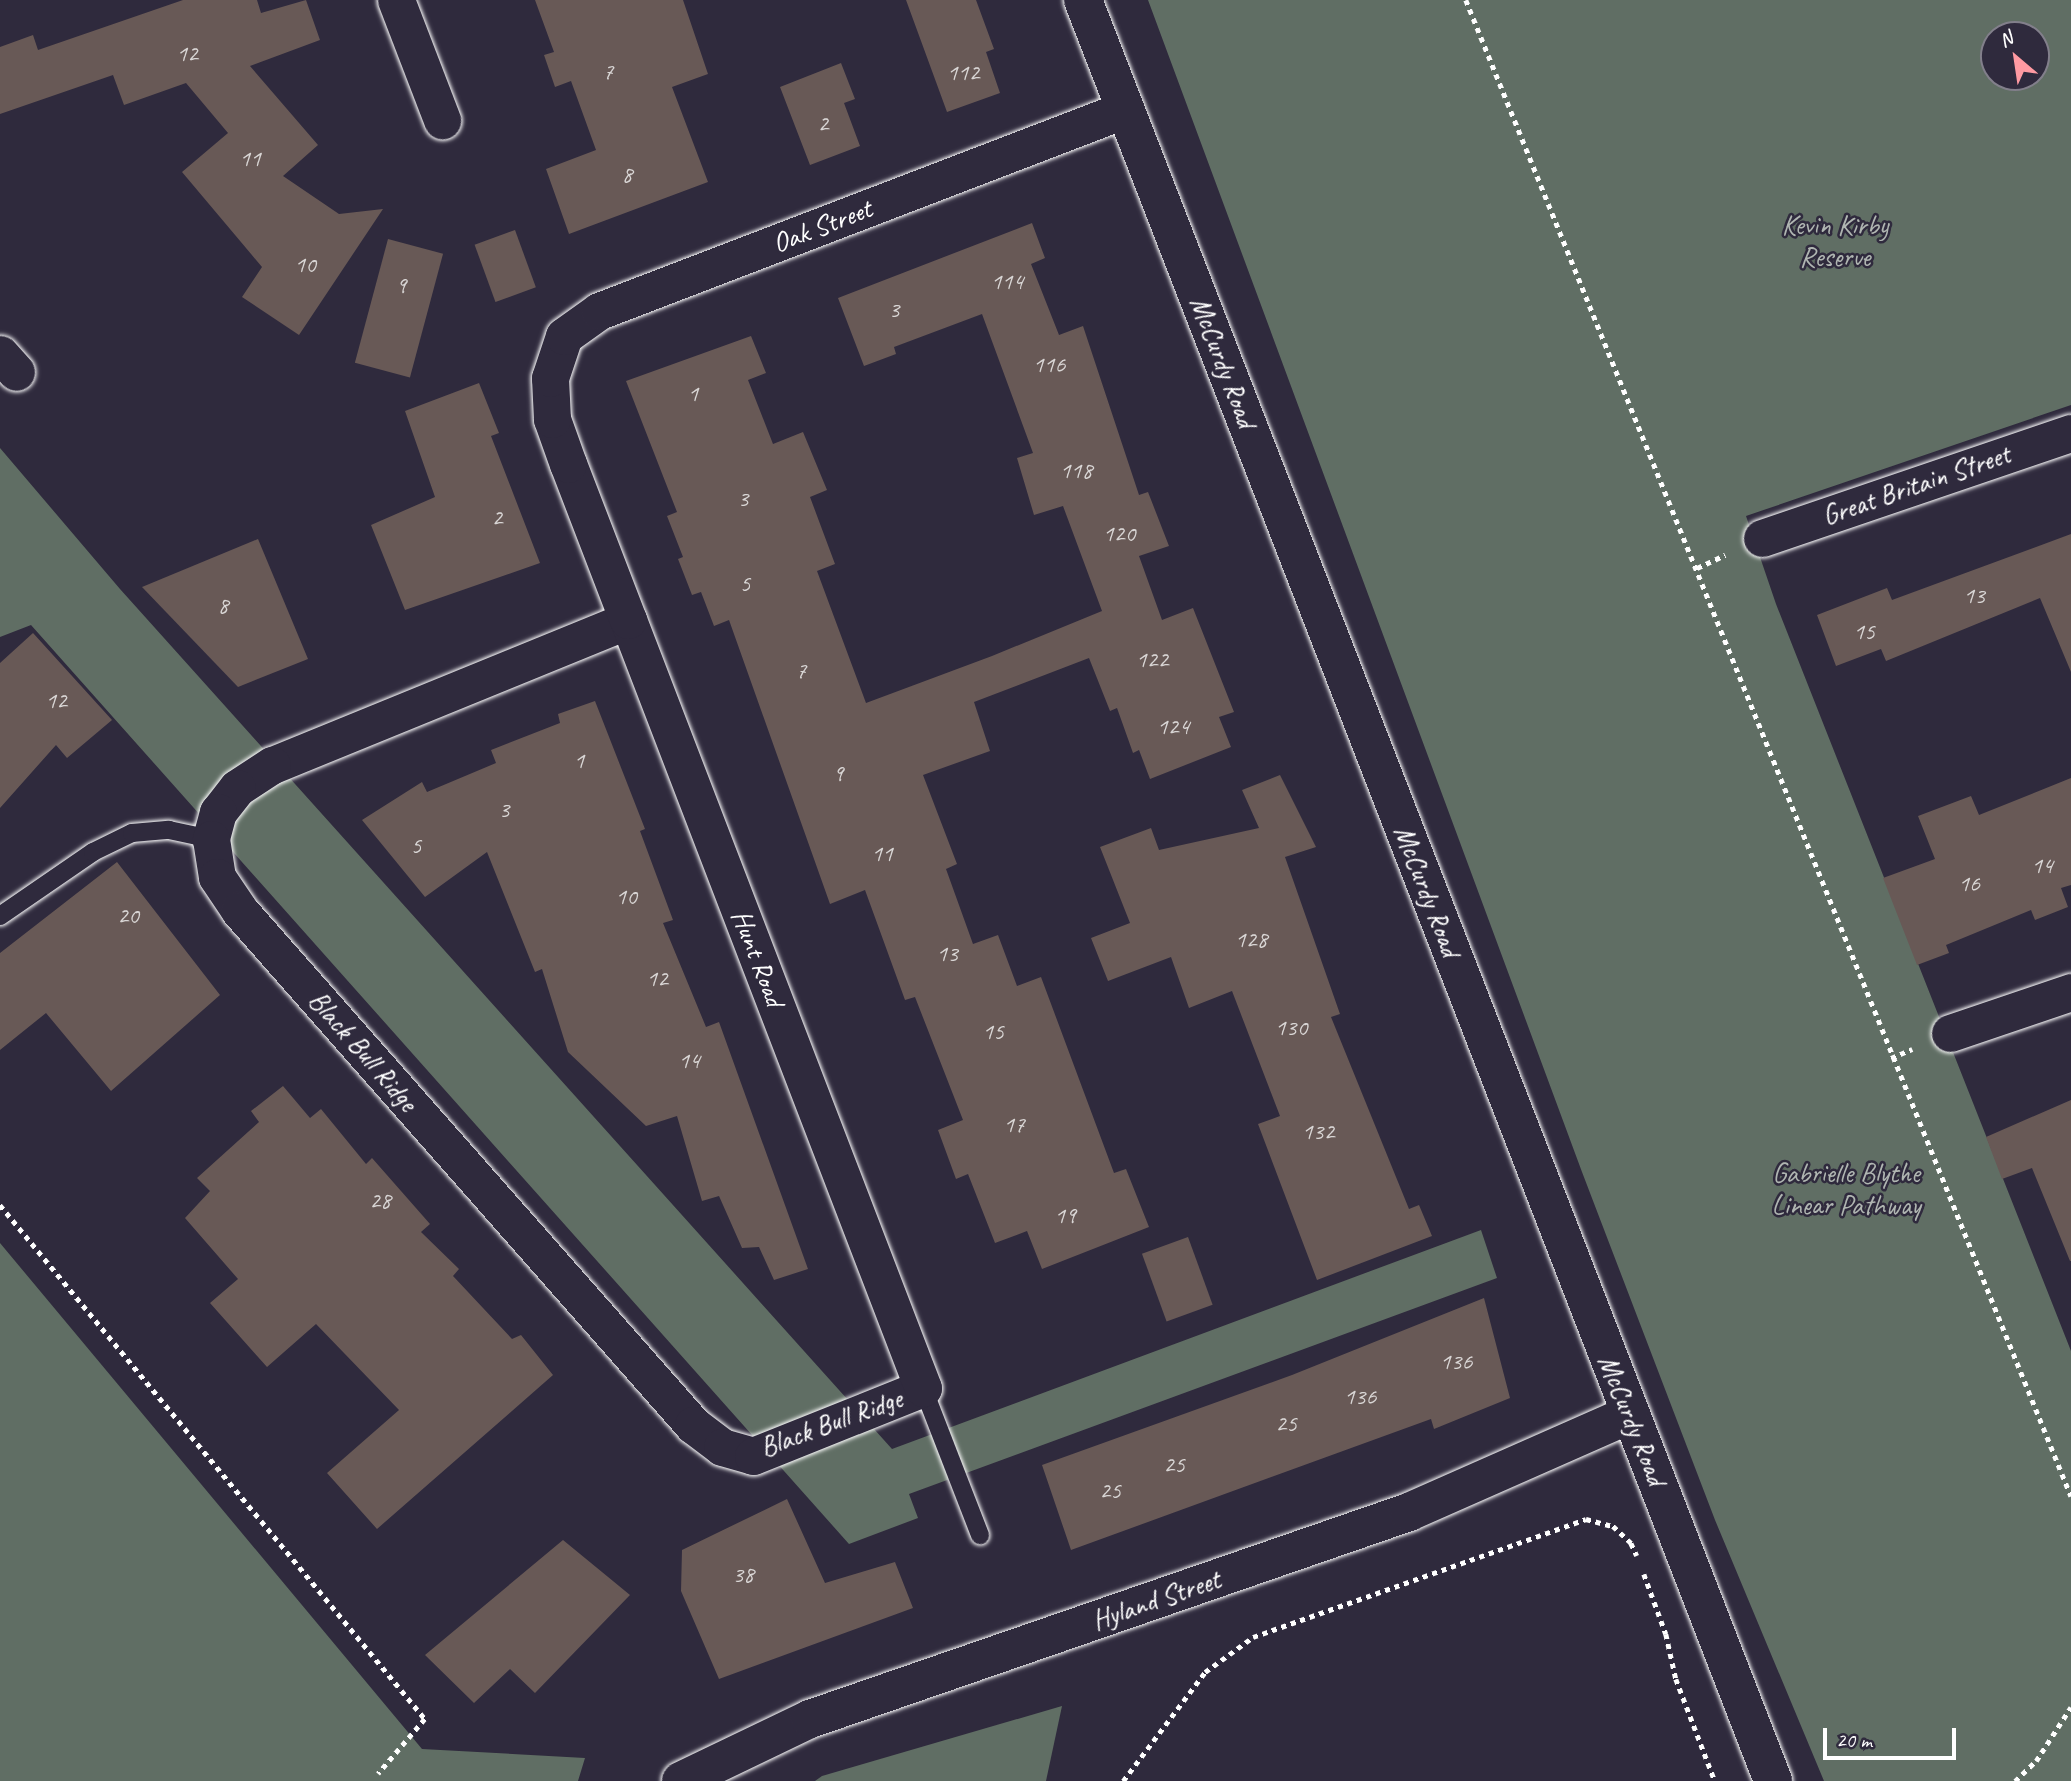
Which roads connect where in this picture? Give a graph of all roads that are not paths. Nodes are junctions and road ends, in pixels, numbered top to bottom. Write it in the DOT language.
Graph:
graph roads {
  1 [pos="396,0"];
  2 [pos="1083,0"];
  3 [pos="1126,109"];
  4 [pos="442,120"];
  5 [pos="550,378"];
  6 [pos="2071,433"];
  7 [pos="1762,537"];
  8 [pos="628,620"];
  9 [pos="211,839"];
  10 [pos="0,916"];
  11 [pos="2071,992"];
  12 [pos="1950,1033"];
  13 [pos="923,1388"];
  14 [pos="1629,1415"];
  15 [pos="980,1535"];
  16 [pos="681,1781"];
  17 [pos="1773,1781"];
  1 -- 4 [label="street"];
  2 -- 3 [label="main road, McCurdy Road"];
  3 -- 5 [label="street, Oak Street"];
  3 -- 14 [label="main road, McCurdy Road"];
  5 -- 8 [label="street, Hunt Road"];
  6 -- 7 [label="street, Great Britain Street"];
  8 -- 9 [label="street, Black Bull Ridge"];
  8 -- 13 [label="street, Hunt Road"];
  9 -- 10 [label="lane"];
  9 -- 13 [label="street, Black Bull Ridge"];
  11 -- 12 [label="street"];
  13 -- 15 [label="lane, Hunt Road"];
  14 -- 16 [label="main road, Hyland Street"];
  14 -- 17 [label="main road, McCurdy Road"];
}
